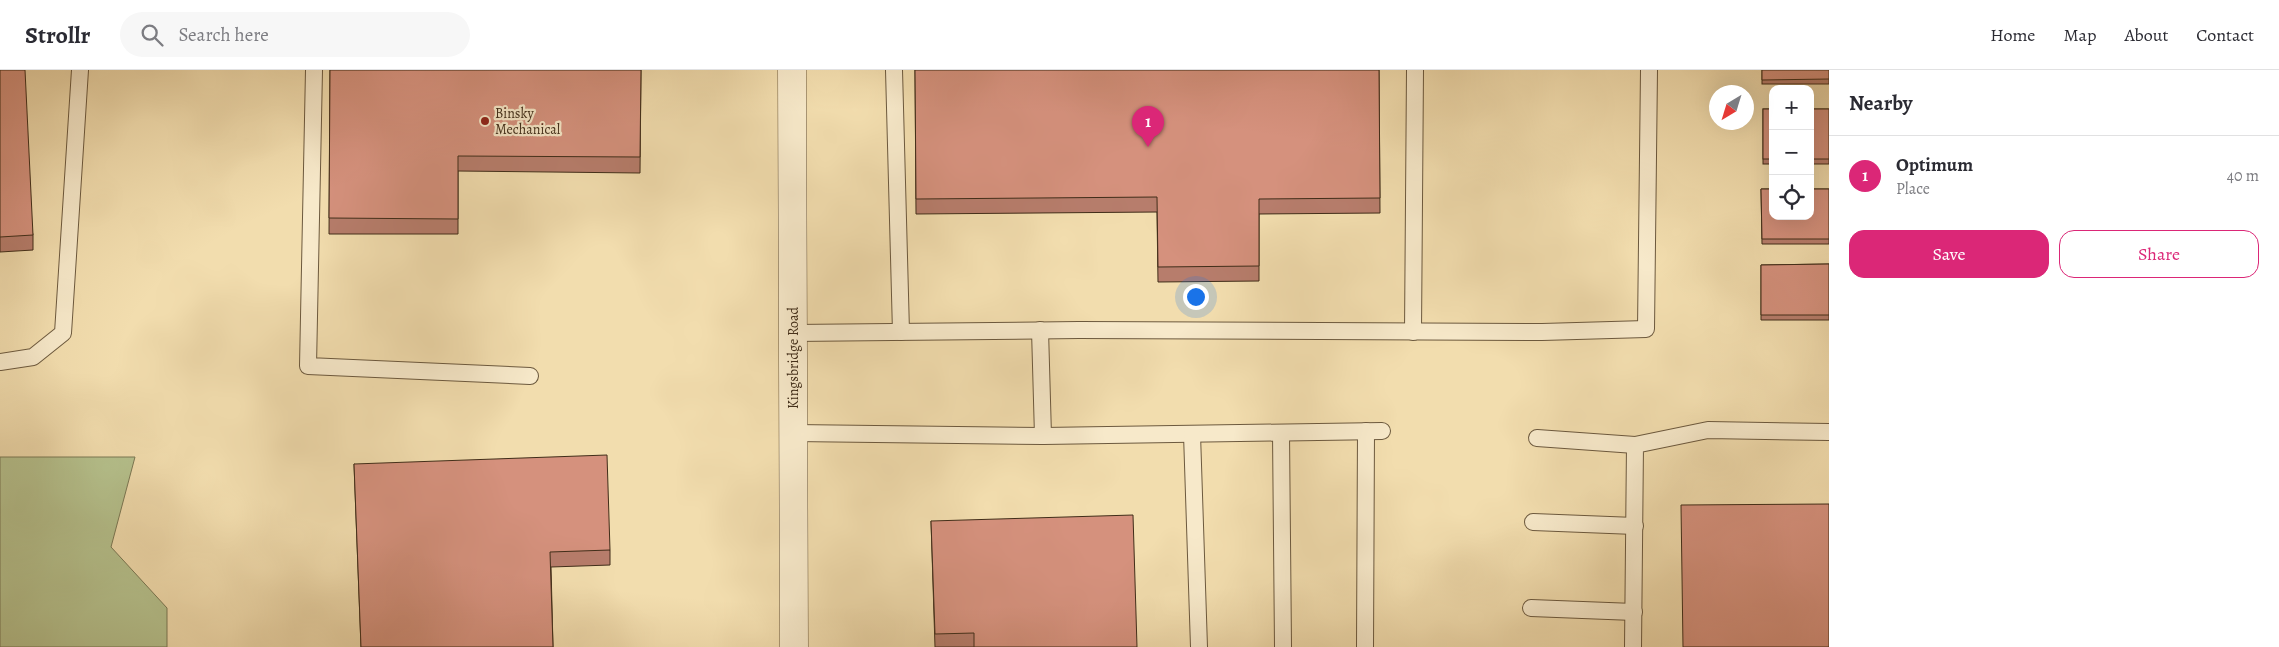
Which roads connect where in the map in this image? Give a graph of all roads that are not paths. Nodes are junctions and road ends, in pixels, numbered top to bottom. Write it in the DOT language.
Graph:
graph roads {
  1 [pos="80,70"];
  2 [pos="314,70"];
  3 [pos="792,70"];
  4 [pos="894,70"];
  5 [pos="1415,70"];
  6 [pos="1649,70"];
  7 [pos="1040,330"];
  8 [pos="901,332"];
  9 [pos="1413,332"];
  10 [pos="793,333"];
  11 [pos="0,362"];
  12 [pos="530,376"];
  13 [pos="1829,432"];
  14 [pos="794,433"];
  15 [pos="1281,433"];
  16 [pos="1192,434"];
  17 [pos="1043,436"];
  18 [pos="1538,438"];
  19 [pos="1636,445"];
  20 [pos="1533,522"];
  21 [pos="1634,526"];
  22 [pos="1531,608"];
  23 [pos="1634,612"];
  24 [pos="794,647"];
  25 [pos="1199,647"];
  26 [pos="1282,647"];
  27 [pos="1365,647"];
  28 [pos="1633,647"];
  1 -- 11 [label="lane"];
  2 -- 12 [label="lane"];
  3 -- 10 [label="street, Kingsbridge Road"];
  4 -- 8 [label="lane"];
  5 -- 9 [label="lane"];
  6 -- 9 [label="lane"];
  7 -- 8 [label="lane"];
  7 -- 9 [label="lane"];
  7 -- 17 [label="lane"];
  8 -- 10 [label="lane"];
  10 -- 14 [label="street, Kingsbridge Road"];
  13 -- 19 [label="lane"];
  14 -- 17 [label="lane"];
  14 -- 24 [label="street, Kingsbridge Road"];
  15 -- 16 [label="lane"];
  15 -- 26 [label="lane"];
  15 -- 27 [label="lane"];
  16 -- 17 [label="lane"];
  16 -- 25 [label="lane"];
  18 -- 19 [label="lane"];
  19 -- 21 [label="lane"];
  20 -- 21 [label="lane"];
  21 -- 23 [label="lane"];
  22 -- 23 [label="lane"];
  23 -- 28 [label="lane"];
}
